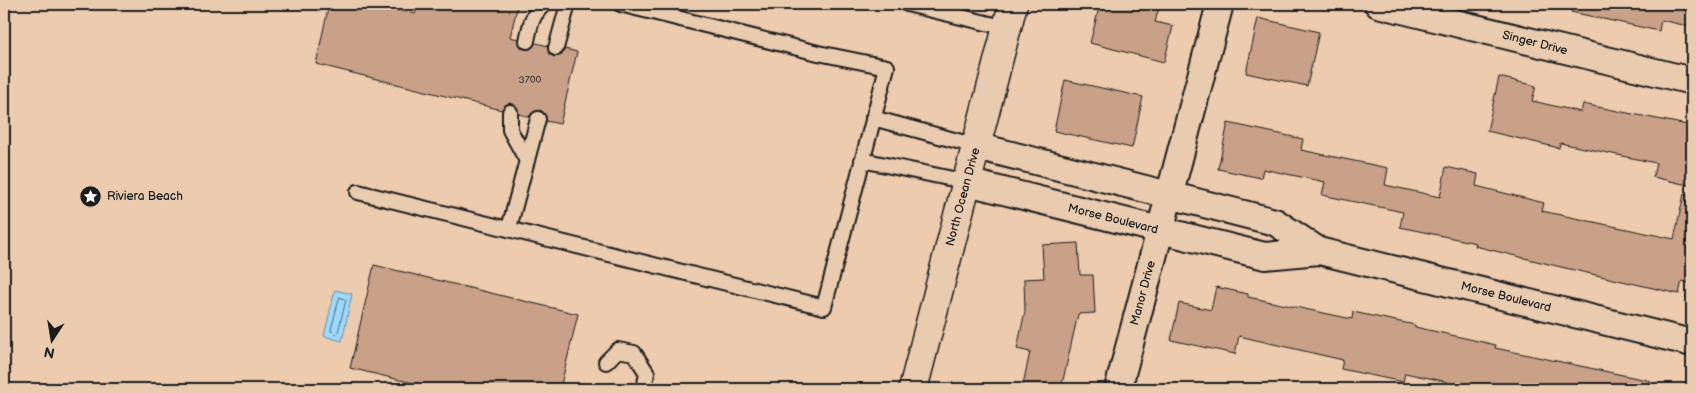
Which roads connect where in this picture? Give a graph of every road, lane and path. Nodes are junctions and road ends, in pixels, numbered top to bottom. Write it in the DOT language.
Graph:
graph roads {
  1 [pos="544,4"];
  2 [pos="568,4"];
  3 [pos="620,4"];
  4 [pos="907,4"];
  5 [pos="1220,4"];
  6 [pos="1378,4"];
  7 [pos="1010,16"];
  8 [pos="527,41"];
  9 [pos="556,48"];
  10 [pos="1692,81"];
  11 [pos="510,112"];
  12 [pos="873,118"];
  13 [pos="538,119"];
  14 [pos="976,146"];
  15 [pos="862,160"];
  16 [pos="527,162"];
  17 [pos="967,182"];
  18 [pos="358,192"];
  19 [pos="1169,196"];
  20 [pos="509,228"];
  21 [pos="1160,231"];
  22 [pos="1319,251"];
  23 [pos="1692,343"];
  24 [pos="606,362"];
  25 [pos="644,389"];
  26 [pos="913,389"];
  27 [pos="1118,389"];
  1 -- 8 [label="lane"];
  2 -- 9 [label="lane"];
  3 -- 12 [label="lane"];
  4 -- 7 [label="lane"];
  5 -- 19 [label="street"];
  6 -- 10 [label="street, Singer Drive"];
  7 -- 14 [label="main road, North Ocean Drive"];
  11 -- 16 [label="lane"];
  12 -- 14 [label="lane"];
  12 -- 15 [label="lane"];
  13 -- 16 [label="lane"];
  14 -- 17 [label="main road, North Ocean Drive"];
  14 -- 19 [label="street, Morse Boulevard"];
  15 -- 17 [label="lane"];
  15 -- 20 [label="lane"];
  16 -- 20 [label="lane"];
  17 -- 21 [label="street, Morse Boulevard"];
  17 -- 26 [label="main road, North Ocean Drive"];
  18 -- 20 [label="lane"];
  19 -- 21 [label="street, Manor Drive"];
  19 -- 22 [label="street, Morse Boulevard"];
  21 -- 22 [label="street, Morse Boulevard"];
  21 -- 27 [label="street, Manor Drive"];
  22 -- 23 [label="street, Morse Boulevard"];
  24 -- 25 [label="lane"];
}
